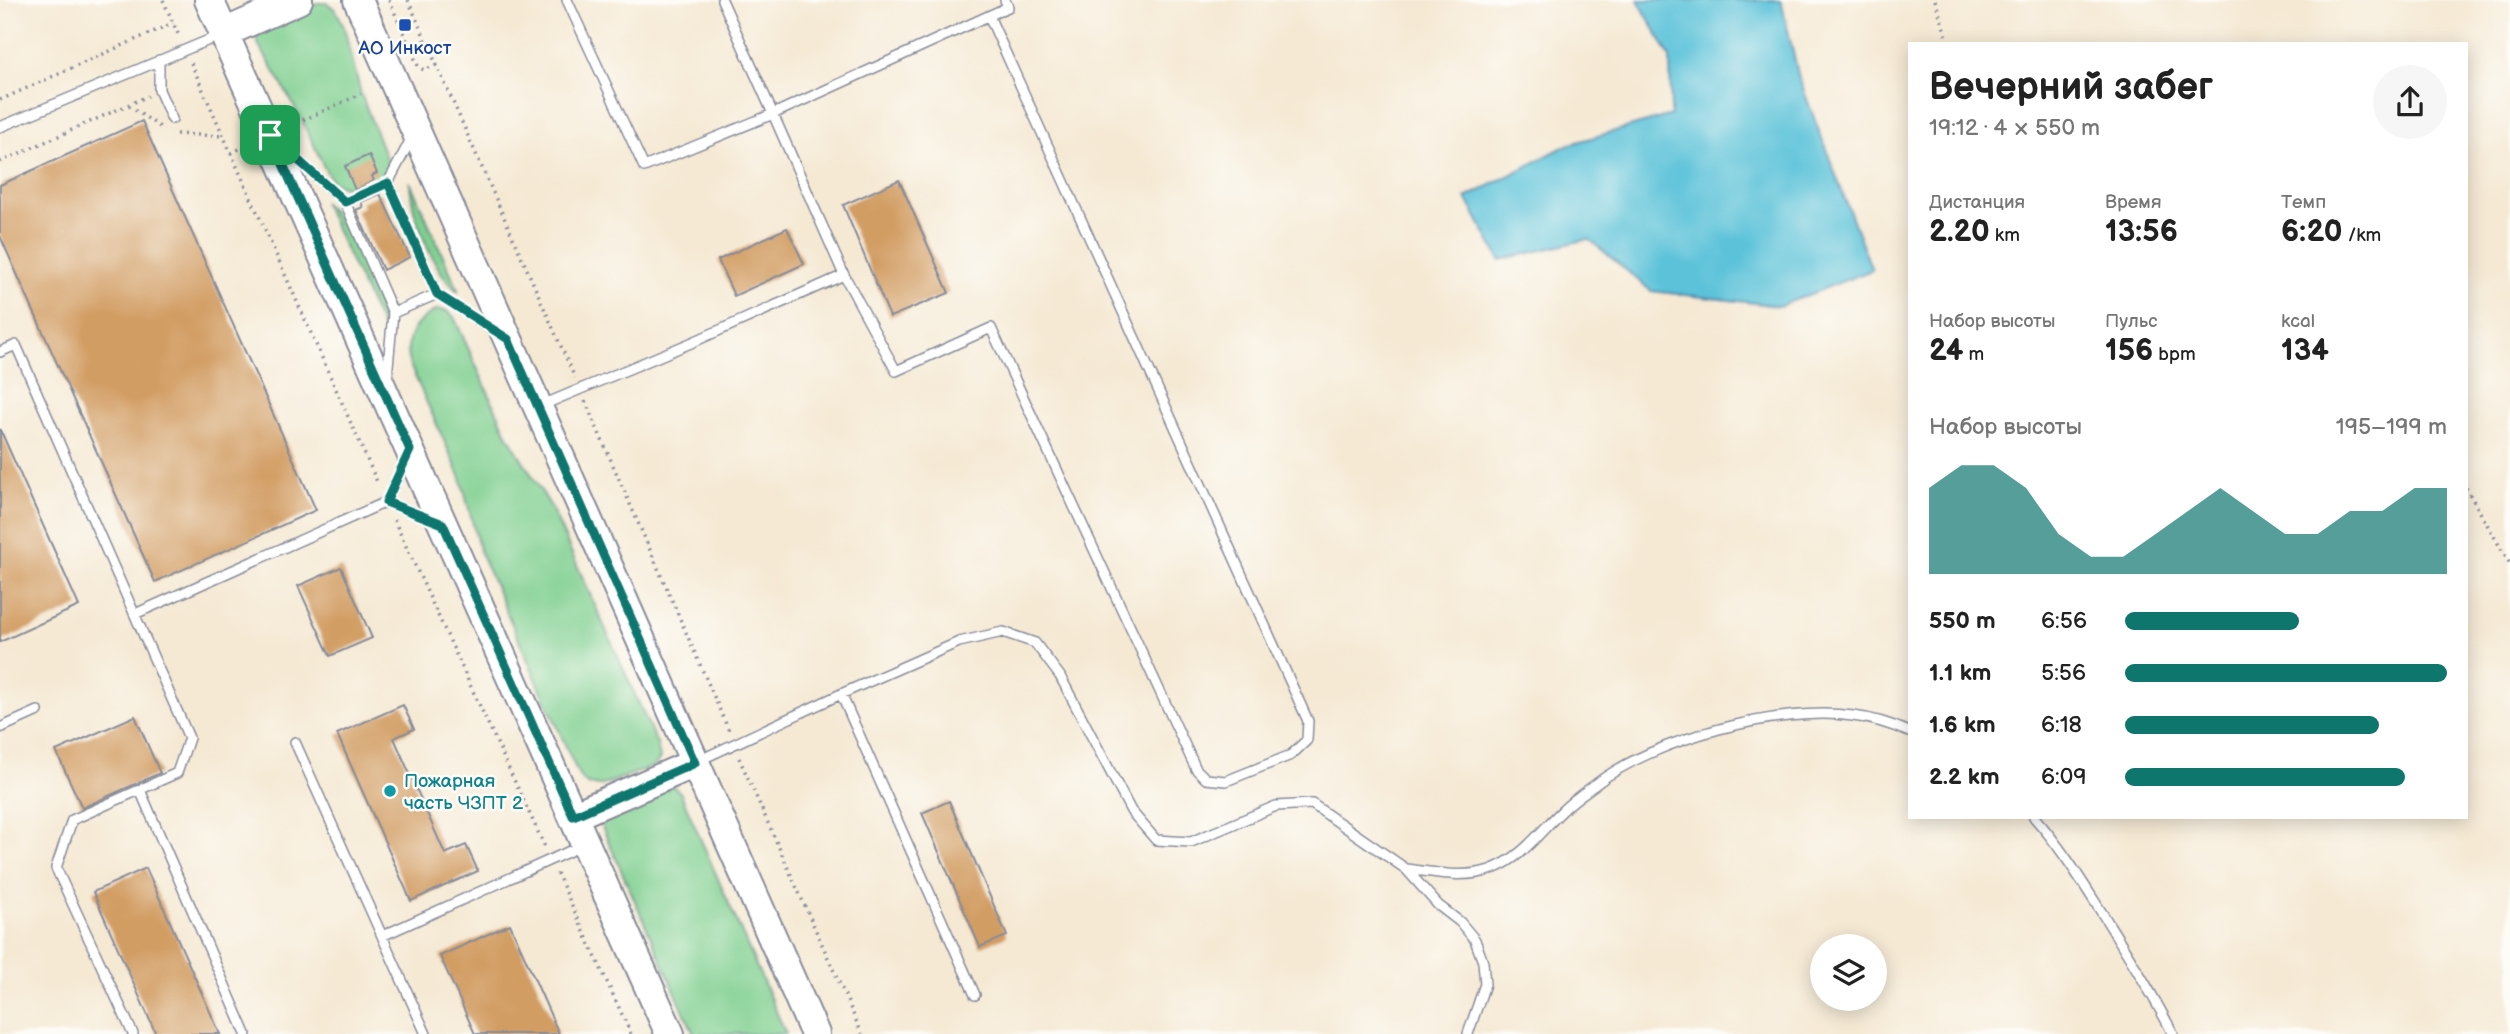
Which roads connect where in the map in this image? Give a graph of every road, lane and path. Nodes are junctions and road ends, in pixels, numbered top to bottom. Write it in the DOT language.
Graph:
graph roads {
  1 [pos="163,0"];
  2 [pos="209,0"];
  3 [pos="298,0"];
  4 [pos="358,0"];
  5 [pos="389,0"];
  6 [pos="408,0"];
  7 [pos="567,0"];
  8 [pos="722,0"];
  9 [pos="1005,0"];
  10 [pos="1934,0"];
  11 [pos="989,16"];
  12 [pos="173,23"];
  13 [pos="224,33"];
  14 [pos="180,38"];
  15 [pos="1948,42"];
  16 [pos="189,58"];
  17 [pos="159,60"];
  18 [pos="437,65"];
  19 [pos="159,90"];
  20 [pos="361,94"];
  21 [pos="0,100"];
  22 [pos="772,114"];
  23 [pos="172,120"];
  24 [pos="303,120"];
  25 [pos="0,127"];
  26 [pos="416,130"];
  27 [pos="261,139"];
  28 [pos="231,153"];
  29 [pos="0,162"];
  30 [pos="388,183"];
  31 [pos="345,202"];
  32 [pos="844,275"];
  33 [pos="437,294"];
  34 [pos="393,313"];
  35 [pos="508,339"];
  36 [pos="0,352"];
  37 [pos="575,377"];
  38 [pos="385,395"];
  39 [pos="584,401"];
  40 [pos="538,407"];
  41 [pos="410,450"];
  42 [pos="377,482"];
  43 [pos="2468,491"];
  44 [pos="386,502"];
  45 [pos="396,524"];
  46 [pos="443,524"];
  47 [pos="2510,564"];
  48 [pos="135,614"];
  49 [pos="841,694"];
  50 [pos="38,711"];
  51 [pos="0,728"];
  52 [pos="728,728"];
  53 [pos="1908,732"];
  54 [pos="295,742"];
  55 [pos="695,763"];
  56 [pos="742,764"];
  57 [pos="141,790"];
  58 [pos="573,816"];
  59 [pos="2036,819"];
  60 [pos="586,844"];
  61 [pos="546,849"];
  62 [pos="554,866"];
  63 [pos="1406,869"];
  64 [pos="383,936"];
  65 [pos="975,995"];
  66 [pos="133,1034"];
  67 [pos="246,1034"];
  68 [pos="426,1034"];
  69 [pos="631,1034"];
  70 [pos="670,1034"];
  71 [pos="815,1034"];
  72 [pos="862,1034"];
  73 [pos="1468,1034"];
  74 [pos="2173,1034"];
  1 -- 12 [label="path"];
  2 -- 13 [label="main road"];
  3 -- 13 [label="main road"];
  4 -- 26 [label="main road"];
  5 -- 18 [label="path"];
  6 -- 18 [label="path"];
  7 -- 22 [label="lane"];
  8 -- 22 [label="lane"];
  9 -- 11 [label="lane"];
  10 -- 15 [label="path"];
  11 -- 22 [label="lane"];
  11 -- 32 [label="lane"];
  12 -- 14 [label="path"];
  12 -- 21 [label="path"];
  13 -- 17 [label="lane"];
  13 -- 27 [label="main road"];
  16 -- 28 [label="path"];
  17 -- 19 [label="lane"];
  17 -- 25 [label="lane"];
  18 -- 37 [label="path"];
  19 -- 23 [label="lane"];
  19 -- 29 [label="path"];
  20 -- 24 [label="path"];
  22 -- 32 [label="lane"];
  26 -- 30 [label="lane"];
  26 -- 35 [label="main road"];
  27 -- 28 [label="path"];
  27 -- 31 [label="lane"];
  27 -- 38 [label="main road"];
  28 -- 42 [label="path"];
  30 -- 31 [label="lane"];
  30 -- 33 [label="lane"];
  31 -- 34 [label="lane"];
  32 -- 40 [label="lane"];
  33 -- 34 [label="lane"];
  33 -- 35 [label="lane"];
  34 -- 38 [label="lane"];
  35 -- 40 [label="main road"];
  36 -- 48 [label="lane"];
  38 -- 41 [label="main road"];
  39 -- 52 [label="path"];
  40 -- 55 [label="main road"];
  41 -- 44 [label="lane"];
  41 -- 46 [label="main road"];
  43 -- 47 [label="path"];
  44 -- 46 [label="lane"];
  44 -- 48 [label="lane"];
  45 -- 61 [label="path"];
  46 -- 58 [label="main road"];
  48 -- 57 [label="lane"];
  49 -- 55 [label="lane"];
  49 -- 63 [label="lane"];
  49 -- 65 [label="lane"];
  50 -- 51 [label="lane"];
  53 -- 63 [label="lane"];
  54 -- 64 [label="lane"];
  55 -- 58 [label="main road"];
  55 -- 71 [label="main road"];
  56 -- 72 [label="path"];
  57 -- 66 [label="lane"];
  57 -- 67 [label="lane"];
  58 -- 60 [label="main road"];
  59 -- 74 [label="lane"];
  60 -- 64 [label="lane"];
  60 -- 70 [label="main road"];
  62 -- 69 [label="path"];
  63 -- 73 [label="lane"];
  64 -- 68 [label="lane"];
}
